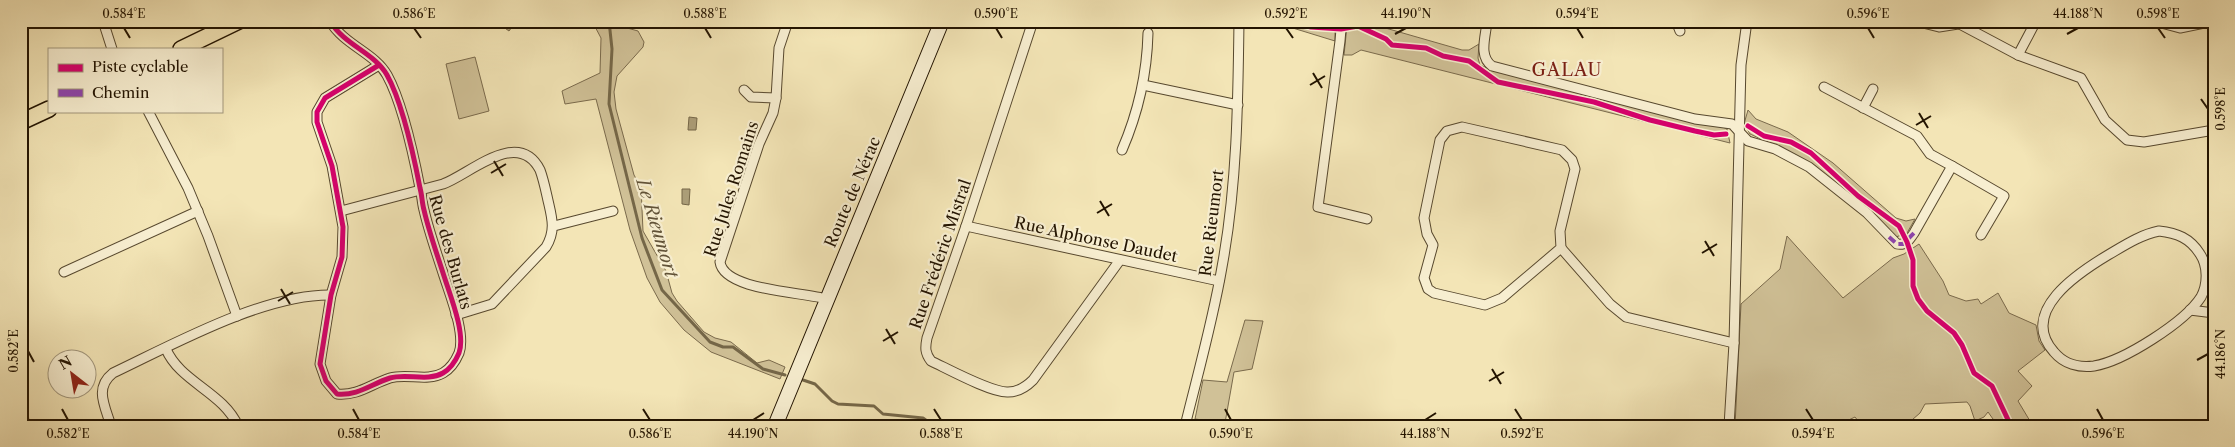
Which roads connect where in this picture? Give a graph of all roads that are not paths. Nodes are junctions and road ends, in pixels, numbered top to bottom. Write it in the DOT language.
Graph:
graph roads {
  1 [pos="103,21"];
  2 [pos="239,21"];
  3 [pos="330,21"];
  4 [pos="788,21"];
  5 [pos="942,21"];
  6 [pos="1033,21"];
  7 [pos="1239,21"];
  8 [pos="1337,21"];
  9 [pos="1488,21"];
  10 [pos="1676,21"];
  11 [pos="1747,21"];
  12 [pos="1915,21"];
  13 [pos="2036,21"];
  14 [pos="2214,21"];
  15 [pos="1956,23"];
  16 [pos="2165,24"];
  17 [pos="1680,31"];
  18 [pos="1148,33"];
  19 [pos="112,48"];
  20 [pos="183,48"];
  21 [pos="2018,55"];
  22 [pos="379,65"];
  23 [pos="1143,85"];
  24 [pos="1824,87"];
  25 [pos="1873,89"];
  26 [pos="744,90"];
  27 [pos="776,98"];
  28 [pos="1238,105"];
  29 [pos="1863,108"];
  30 [pos="48,109"];
  31 [pos="149,112"];
  32 [pos="21,122"];
  33 [pos="1739,130"];
  34 [pos="2214,130"];
  35 [pos="1122,150"];
  36 [pos="1952,166"];
  37 [pos="421,189"];
  38 [pos="198,211"];
  39 [pos="341,211"];
  40 [pos="613,211"];
  41 [pos="1367,219"];
  42 [pos="554,226"];
  43 [pos="966,226"];
  44 [pos="1981,235"];
  45 [pos="1561,248"];
  46 [pos="1120,260"];
  47 [pos="64,272"];
  48 [pos="1219,281"];
  49 [pos="2206,282"];
  50 [pos="2214,291"];
  51 [pos="331,295"];
  52 [pos="826,299"];
  53 [pos="2190,310"];
  54 [pos="2214,313"];
  55 [pos="237,316"];
  56 [pos="456,316"];
  57 [pos="1734,343"];
  58 [pos="166,349"];
  59 [pos="111,426"];
  60 [pos="238,426"];
  61 [pos="775,426"];
  62 [pos="1185,426"];
  63 [pos="1729,426"];
  1 -- 19 [label="street"];
  2 -- 20 [label="main road"];
  3 -- 22 [label="street, Rue des Burlats"];
  4 -- 27 [label="street, Rue Jules Romains"];
  5 -- 52 [label="main road, Route de Nérac"];
  6 -- 43 [label="street, Rue Frédéric Mistral"];
  7 -- 28 [label="street, Rue Rieumort"];
  8 -- 41 [label="street"];
  9 -- 33 [label="street"];
  10 -- 17 [label="street"];
  11 -- 33 [label="street"];
  12 -- 15 [label="street"];
  13 -- 21 [label="street"];
  14 -- 16 [label="street"];
  15 -- 21 [label="street"];
  18 -- 23 [label="street"];
  21 -- 34 [label="street"];
  22 -- 37 [label="street, Rue des Burlats"];
  22 -- 39 [label="street, Rue des Burlats"];
  23 -- 28 [label="street"];
  23 -- 35 [label="street"];
  24 -- 29 [label="street"];
  25 -- 29 [label="street"];
  26 -- 27 [label="street, Rue Jules Romains"];
  27 -- 52 [label="street, Rue Jules Romains"];
  28 -- 48 [label="street, Rue Rieumort"];
  29 -- 36 [label="street"];
  30 -- 32 [label="main road"];
  31 -- 38 [label="street"];
  33 -- 36 [label="street"];
  33 -- 57 [label="street"];
  36 -- 44 [label="street"];
  37 -- 39 [label="street"];
  37 -- 42 [label="street"];
  37 -- 56 [label="street, Rue des Burlats"];
  38 -- 47 [label="street"];
  38 -- 55 [label="street"];
  39 -- 51 [label="street, Rue des Burlats"];
  40 -- 42 [label="street"];
  42 -- 56 [label="street"];
  43 -- 46 [label="street, Rue Alphonse Daudet"];
  43 -- 46 [label="street, Rue Frédéric Mistral"];
  45 -- 45 [label="street"];
  45 -- 57 [label="street"];
  46 -- 48 [label="street, Rue Alphonse Daudet"];
  48 -- 62 [label="street, Rue Rieumort"];
  49 -- 50 [label="street"];
  49 -- 53 [label="street"];
  49 -- 53 [label="street"];
  51 -- 55 [label="street"];
  51 -- 56 [label="street, Rue des Burlats"];
  52 -- 61 [label="main road, Route de Nérac"];
  53 -- 54 [label="street"];
  55 -- 58 [label="street"];
  57 -- 63 [label="street"];
  58 -- 59 [label="street"];
  58 -- 60 [label="street"];
}
